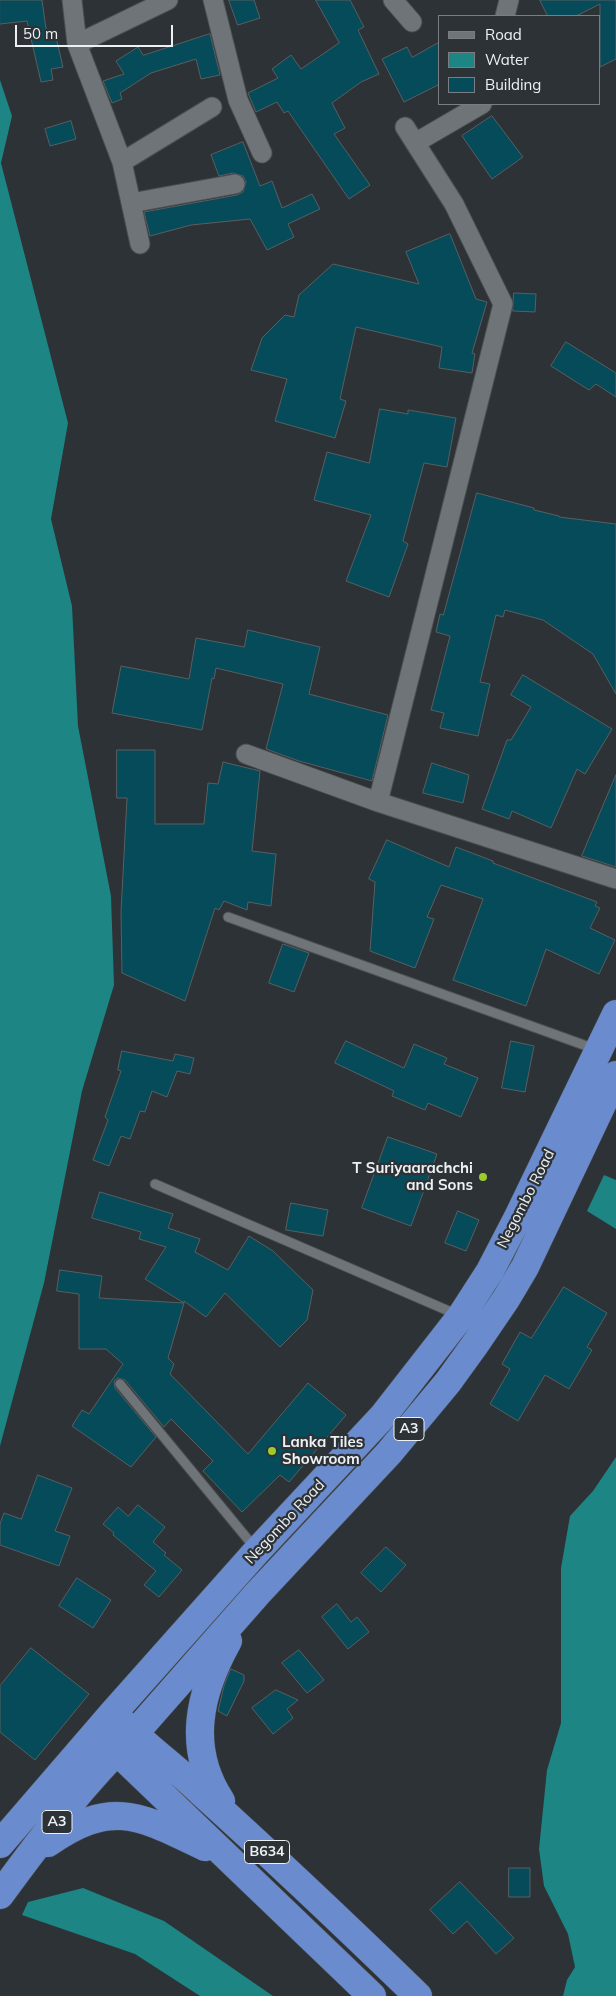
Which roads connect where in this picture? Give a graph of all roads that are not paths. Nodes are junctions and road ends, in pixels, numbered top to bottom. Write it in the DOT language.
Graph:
graph roads {
  1 [pos="72,0"];
  2 [pos="168,0"];
  3 [pos="212,0"];
  4 [pos="393,0"];
  5 [pos="510,0"];
  6 [pos="506,15"];
  7 [pos="412,22"];
  8 [pos="77,44"];
  9 [pos="480,105"];
  10 [pos="212,106"];
  11 [pos="405,127"];
  12 [pos="415,143"];
  13 [pos="262,154"];
  14 [pos="122,162"];
  15 [pos="235,184"];
  16 [pos="131,203"];
  17 [pos="140,244"];
  18 [pos="246,754"];
  19 [pos="378,802"];
  20 [pos="616,879"];
  21 [pos="228,917"];
  22 [pos="616,1014"];
  23 [pos="598,1050"];
  24 [pos="616,1075"];
  25 [pos="156,1184"];
  26 [pos="461,1316"];
  27 [pos="120,1384"];
  28 [pos="257,1551"];
  29 [pos="258,1593"];
  30 [pos="104,1722"];
  31 [pos="125,1742"];
  32 [pos="236,1824"];
  33 [pos="0,1844"];
  34 [pos="30,1856"];
  35 [pos="224,1856"];
  36 [pos="0,1895"];
  37 [pos="372,1996"];
  38 [pos="418,1996"];
  1 -- 8 [label="street"];
  2 -- 8 [label="street"];
  3 -- 13 [label="street"];
  4 -- 7 [label="street"];
  5 -- 6 [label="street"];
  8 -- 14 [label="street"];
  9 -- 12 [label="street"];
  10 -- 14 [label="street"];
  11 -- 12 [label="street"];
  12 -- 19 [label="street"];
  14 -- 16 [label="street"];
  15 -- 16 [label="street"];
  16 -- 17 [label="street"];
  18 -- 19 [label="street"];
  19 -- 20 [label="street"];
  21 -- 23 [label="lane"];
  22 -- 23 [label="highway, Negombo Road / A3"];
  23 -- 26 [label="highway, Negombo Road / A3"];
  24 -- 29 [label="highway, Negombo Road / A3"];
  25 -- 26 [label="lane"];
  26 -- 28 [label="highway, Negombo Road / A3"];
  27 -- 28 [label="lane"];
  28 -- 30 [label="highway, Negombo Road / A3"];
  29 -- 31 [label="highway, Negombo Road / A3"];
  29 -- 32 [label="highway"];
  30 -- 31 [label="highway, B634"];
  30 -- 33 [label="highway, Negombo Road / A3"];
  31 -- 32 [label="highway, B634"];
  31 -- 34 [label="highway, Negombo Road / A3"];
  31 -- 35 [label="highway, B634"];
  32 -- 38 [label="highway, B634"];
  34 -- 35 [label="highway"];
  34 -- 36 [label="highway, Negombo Road / A3"];
  35 -- 37 [label="highway, B634"];
}
